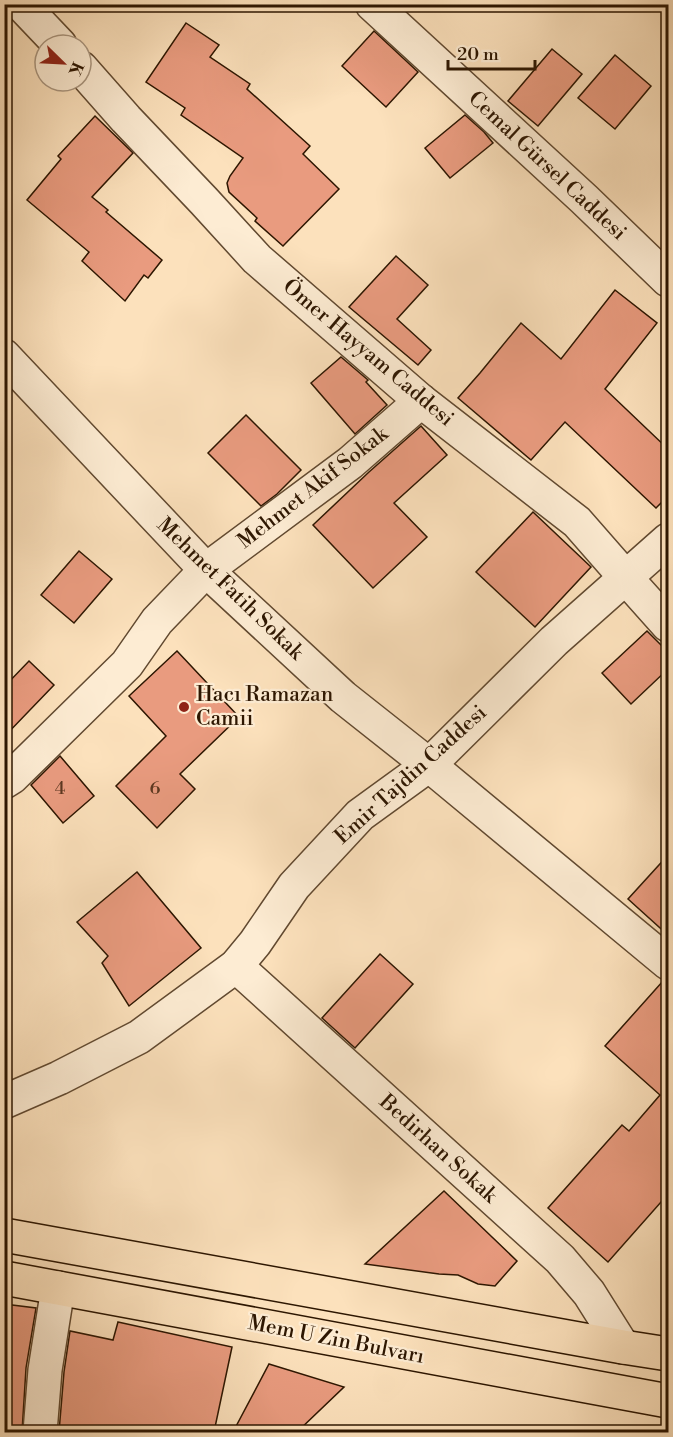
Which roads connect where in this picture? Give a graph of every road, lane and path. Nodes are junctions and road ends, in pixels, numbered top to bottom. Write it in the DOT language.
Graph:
graph roads {
  1 [pos="21,4"];
  2 [pos="372,4"];
  3 [pos="49,33"];
  4 [pos="93,82"];
  5 [pos="669,280"];
  6 [pos="4,356"];
  7 [pos="421,401"];
  8 [pos="669,540"];
  9 [pos="206,570"];
  10 [pos="626,578"];
  11 [pos="669,625"];
  12 [pos="429,765"];
  13 [pos="7,776"];
  14 [pos="669,963"];
  15 [pos="236,966"];
  16 [pos="4,1102"];
  17 [pos="4,1235"];
  18 [pos="4,1278"];
  19 [pos="58,1288"];
  20 [pos="623,1347"];
  21 [pos="669,1354"];
  22 [pos="669,1401"];
  23 [pos="40,1432"];
  1 -- 3 [label="street"];
  2 -- 5 [label="street, Cemal Gürsel Caddesi"];
  4 -- 7 [label="street, Ömer Hayyam Caddesi"];
  6 -- 9 [label="street, Mehmet Fatih Sokak"];
  7 -- 9 [label="street, Mehmet Akif Sokak"];
  7 -- 10 [label="street, Ömer Hayyam Caddesi"];
  8 -- 10 [label="street, Emir Tajdin Caddesi"];
  9 -- 12 [label="street, Mehmet Fatih Sokak"];
  9 -- 13 [label="street, Mehmet Akif Sokak"];
  10 -- 11 [label="street, Ömer Hayyam Caddesi"];
  10 -- 12 [label="street, Emir Tajdin Caddesi"];
  12 -- 14 [label="street, Mehmet Fatih Sokak"];
  12 -- 15 [label="street, Emir Tajdin Caddesi"];
  15 -- 16 [label="street, Emir Tajdin Caddesi"];
  15 -- 20 [label="street, Bedirhan Sokak"];
  17 -- 20 [label="main road, Mem U Zin Bulvarı"];
  18 -- 19 [label="main road, Mem U Zin Bulvarı"];
  19 -- 22 [label="main road, Mem U Zin Bulvarı"];
  19 -- 23 [label="street"];
  20 -- 21 [label="main road, Mem U Zin Bulvarı"];
}
